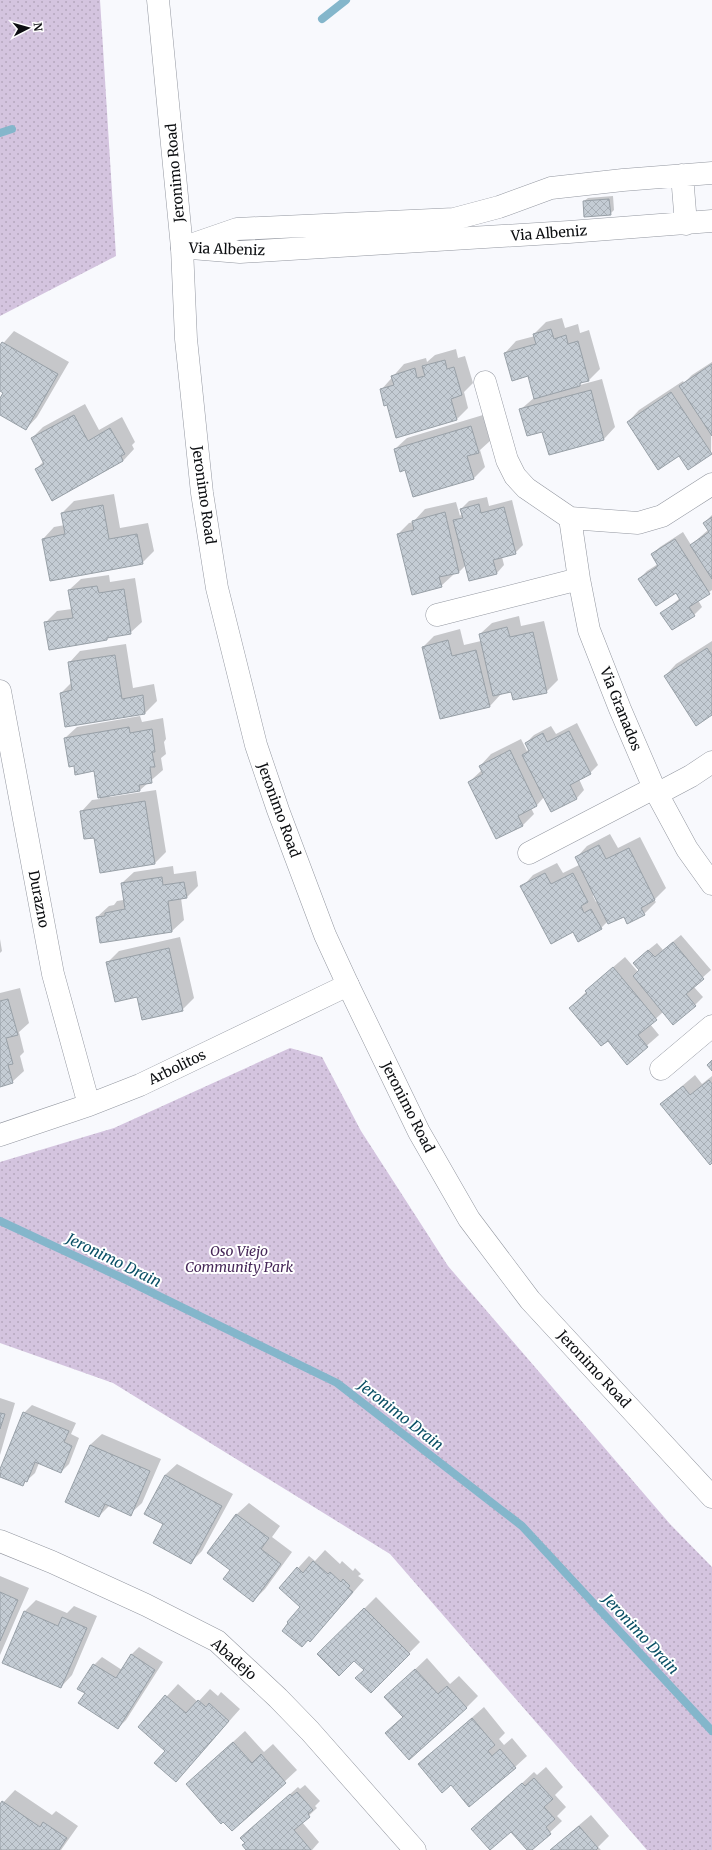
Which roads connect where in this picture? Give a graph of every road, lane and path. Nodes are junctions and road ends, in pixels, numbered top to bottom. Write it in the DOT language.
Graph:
graph roads {
  1 [pos="158,0"];
  2 [pos="712,173"];
  3 [pos="682,175"];
  4 [pos="712,221"];
  5 [pos="686,224"];
  6 [pos="182,248"];
  7 [pos="485,382"];
  8 [pos="712,484"];
  9 [pos="570,518"];
  10 [pos="579,579"];
  11 [pos="437,615"];
  12 [pos="0,691"];
  13 [pos="712,762"];
  14 [pos="655,791"];
  15 [pos="529,853"];
  16 [pos="712,884"];
  17 [pos="348,985"];
  18 [pos="712,1026"];
  19 [pos="661,1069"];
  20 [pos="89,1105"];
  21 [pos="0,1135"];
  22 [pos="712,1497"];
  23 [pos="0,1541"];
  24 [pos="415,1850"];
  1 -- 6 [label="street, Jeronimo Road"];
  2 -- 3 [label="street, Via Albeniz"];
  3 -- 5 [label="street"];
  3 -- 6 [label="street, Via Albeniz"];
  4 -- 5 [label="street, Via Albeniz"];
  5 -- 6 [label="street, Via Albeniz"];
  6 -- 17 [label="street, Jeronimo Road"];
  7 -- 9 [label="street"];
  8 -- 9 [label="street"];
  9 -- 10 [label="street, Via Granados"];
  10 -- 11 [label="street"];
  10 -- 14 [label="street, Via Granados"];
  12 -- 20 [label="street, Durazno"];
  13 -- 14 [label="street"];
  14 -- 15 [label="street"];
  14 -- 16 [label="street, Via Granados"];
  17 -- 20 [label="street, Arbolitos"];
  17 -- 22 [label="street, Jeronimo Road"];
  18 -- 19 [label="street"];
  20 -- 21 [label="street, Arbolitos"];
  23 -- 24 [label="street, Abadejo"];
}
